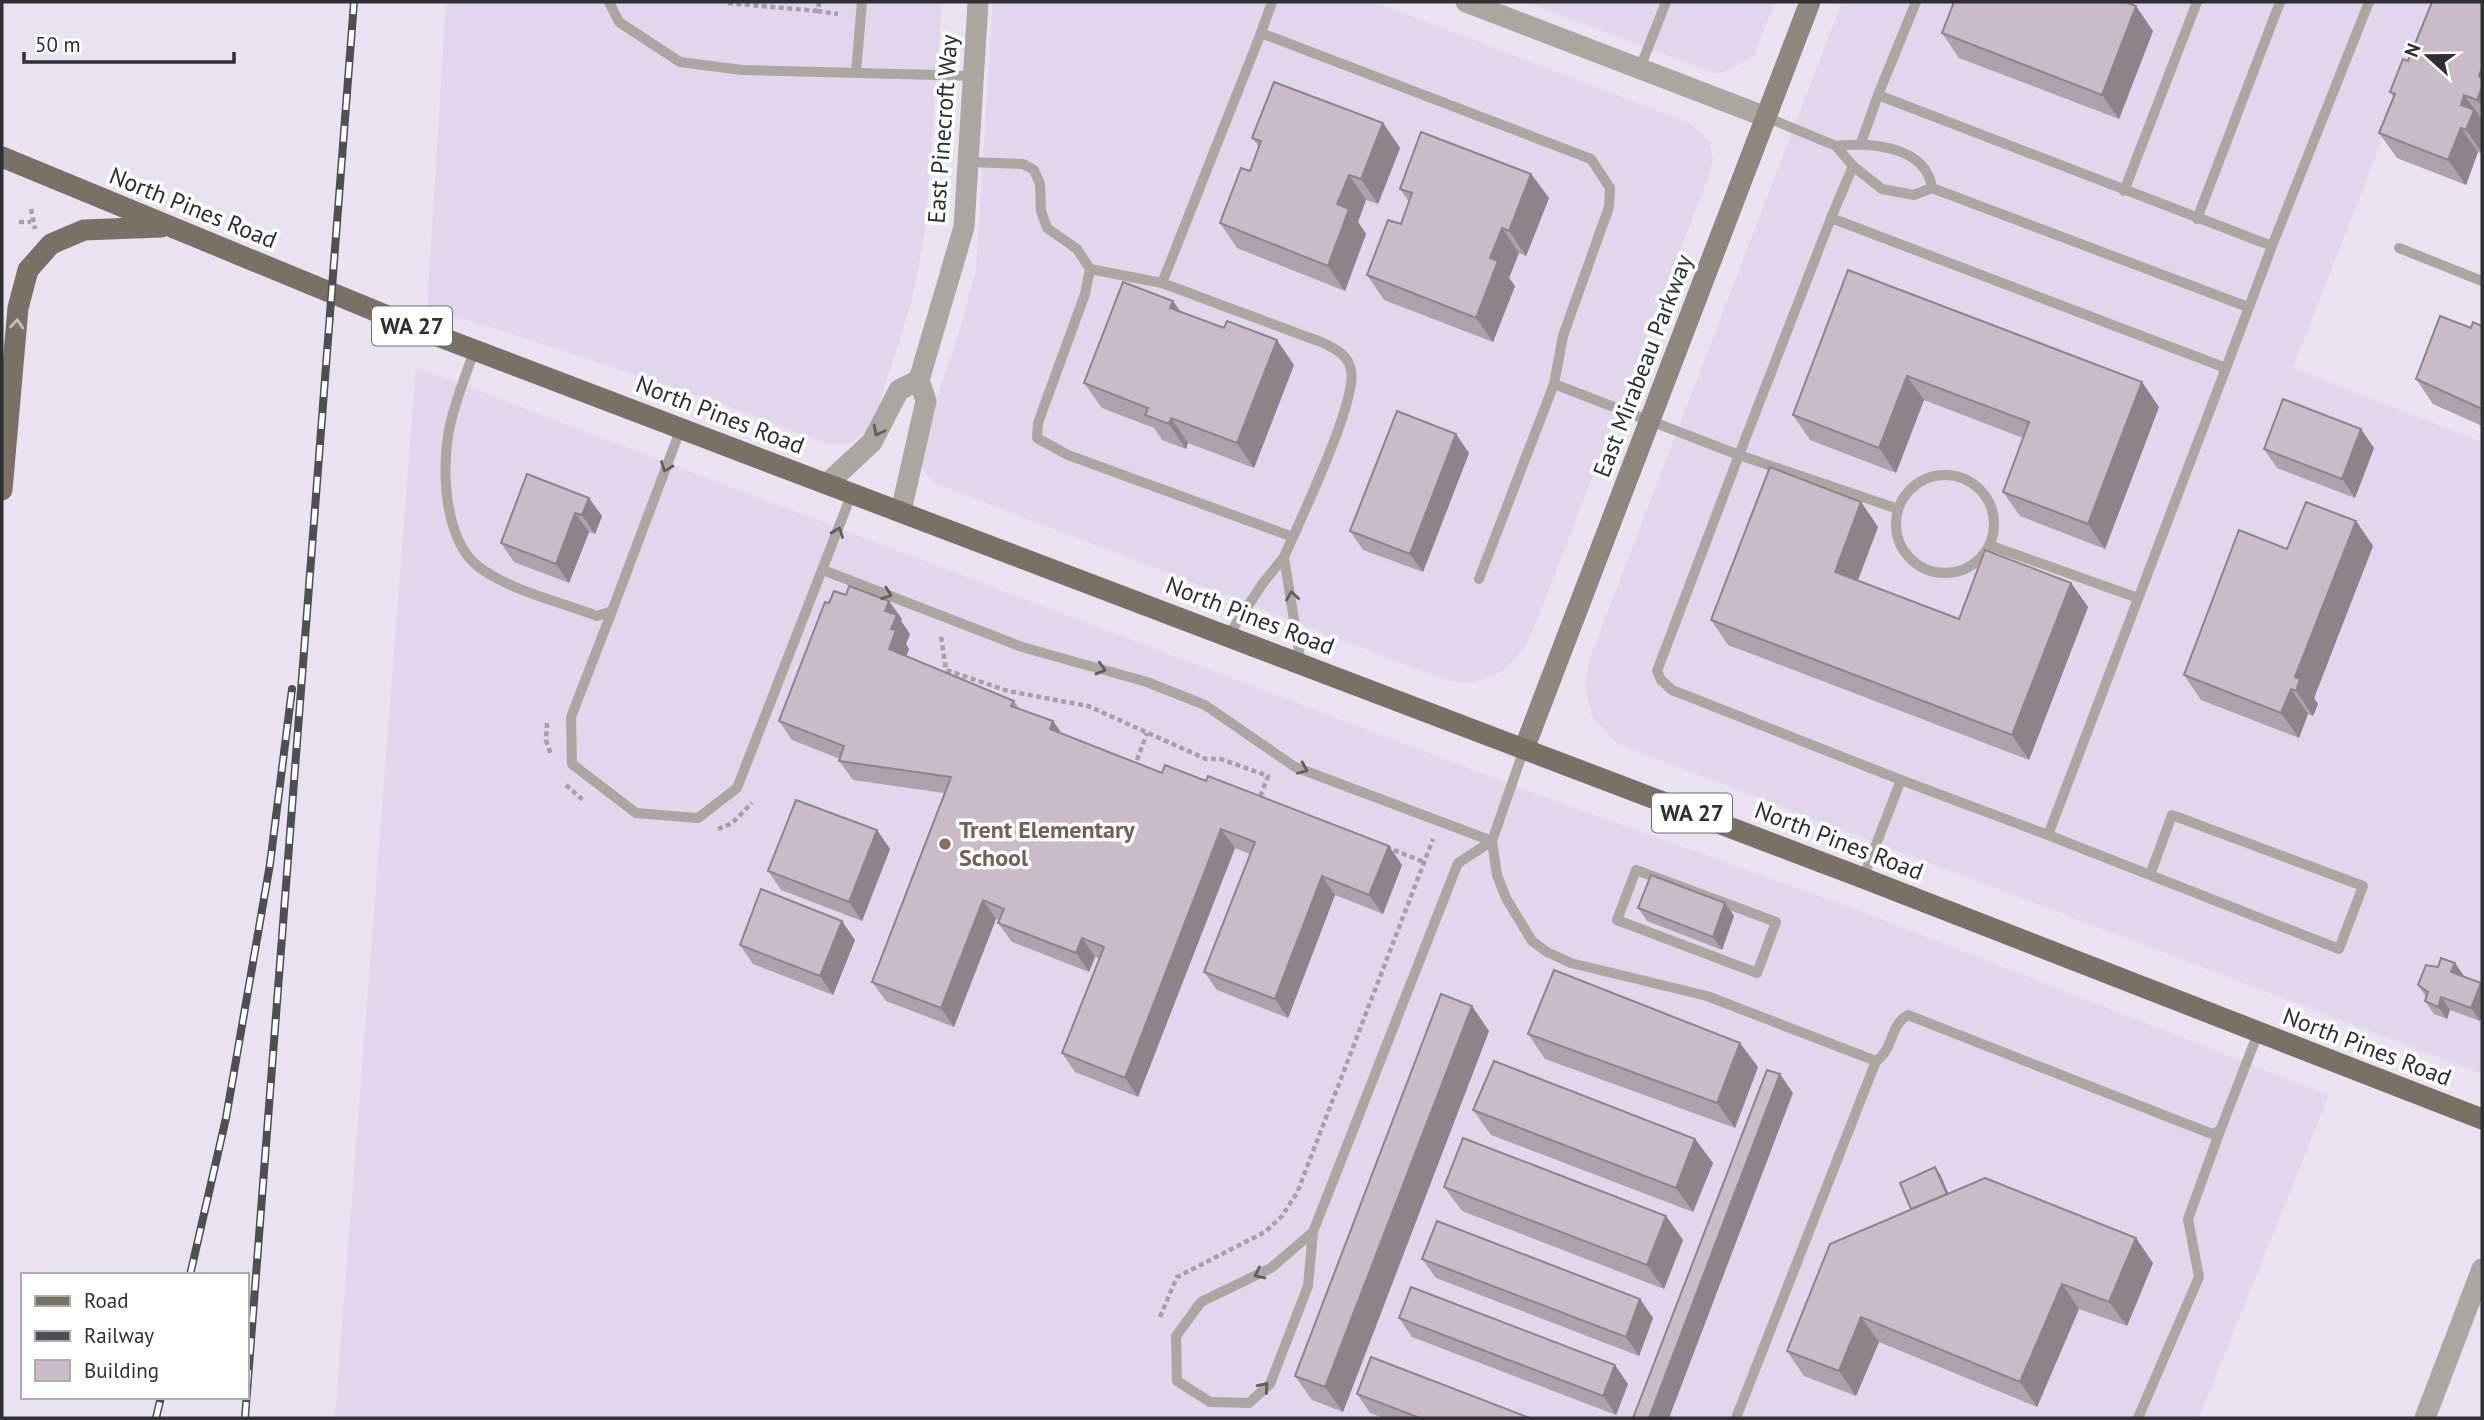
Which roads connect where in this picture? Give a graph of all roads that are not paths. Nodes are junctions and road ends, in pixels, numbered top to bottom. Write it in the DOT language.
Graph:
graph roads {
  1 [pos="609,2"];
  2 [pos="862,2"];
  3 [pos="978,2"];
  4 [pos="1272,2"];
  5 [pos="1466,2"];
  6 [pos="1666,2"];
  7 [pos="1811,2"];
  8 [pos="1916,2"];
  9 [pos="2197,2"];
  10 [pos="2280,2"];
  11 [pos="2368,2"];
  12 [pos="1261,33"];
  13 [pos="1640,68"];
  14 [pos="856,72"];
  15 [pos="975,76"];
  16 [pos="1878,95"];
  17 [pos="1766,117"];
  18 [pos="1861,143"];
  19 [pos="1836,146"];
  20 [pos="2,157"];
  21 [pos="969,162"];
  22 [pos="1853,166"];
  23 [pos="1932,188"];
  24 [pos="2124,191"];
  25 [pos="1831,218"];
  26 [pos="2197,219"];
  27 [pos="167,227"];
  28 [pos="2272,246"];
  29 [pos="2399,248"];
  30 [pos="1090,269"];
  31 [pos="2482,281"];
  32 [pos="1162,283"];
  33 [pos="2248,307"];
  34 [pos="474,349"];
  35 [pos="2226,368"];
  36 [pos="919,380"];
  37 [pos="1554,384"];
  38 [pos="1650,423"];
  39 [pos="681,428"];
  40 [pos="1740,455"];
  41 [pos="827,484"];
  42 [pos="2,490"];
  43 [pos="852,493"];
  44 [pos="1898,509"];
  45 [pos="901,511"];
  46 [pos="1293,537"];
  47 [pos="1989,545"];
  48 [pos="1284,557"];
  49 [pos="823,570"];
  50 [pos="1479,579"];
  51 [pos="2138,598"];
  52 [pos="612,611"];
  53 [pos="1228,636"];
  54 [pos="1301,664"];
  55 [pos="1524,749"];
  56 [pos="1901,780"];
  57 [pos="2048,835"];
  58 [pos="1492,841"];
  59 [pos="2150,875"];
  60 [pos="1863,878"];
  61 [pos="1757,973"];
  62 [pos="2258,1033"];
  63 [pos="1876,1061"];
  64 [pos="2482,1119"];
  65 [pos="2220,1131"];
  66 [pos="1313,1232"];
  67 [pos="2482,1269"];
  68 [pos="1736,1418"];
  69 [pos="2138,1418"];
  70 [pos="2425,1418"];
  1 -- 14 [label="lane"];
  2 -- 14 [label="lane"];
  3 -- 15 [label="street, East Pinecroft Way"];
  4 -- 12 [label="lane"];
  5 -- 13 [label="street"];
  6 -- 13 [label="lane"];
  7 -- 17 [label="street, East Mirabeau Parkway"];
  8 -- 16 [label="lane"];
  9 -- 24 [label="lane"];
  10 -- 26 [label="lane"];
  11 -- 28 [label="lane"];
  12 -- 32 [label="lane"];
  12 -- 37 [label="lane"];
  13 -- 17 [label="street"];
  14 -- 15 [label="lane"];
  15 -- 21 [label="street, East Pinecroft Way"];
  16 -- 18 [label="lane"];
  16 -- 24 [label="lane"];
  17 -- 19 [label="lane"];
  17 -- 38 [label="street, East Mirabeau Parkway"];
  18 -- 19 [label="lane"];
  18 -- 23 [label="lane"];
  19 -- 22 [label="lane"];
  20 -- 27 [label="main road, North Pines Road / WA 27"];
  21 -- 30 [label="lane"];
  21 -- 36 [label="street, East Pinecroft Way"];
  22 -- 23 [label="lane"];
  22 -- 25 [label="lane"];
  23 -- 33 [label="lane"];
  24 -- 26 [label="lane"];
  25 -- 35 [label="lane"];
  25 -- 40 [label="lane"];
  26 -- 28 [label="lane"];
  27 -- 34 [label="main road, North Pines Road / WA 27"];
  42 -- 27 [label="main road, one-way"];
  28 -- 33 [label="lane"];
  29 -- 31 [label="lane"];
  30 -- 32 [label="lane"];
  30 -- 46 [label="lane"];
  32 -- 46 [label="lane"];
  33 -- 35 [label="lane"];
  34 -- 39 [label="main road, North Pines Road / WA 27"];
  34 -- 52 [label="lane"];
  35 -- 51 [label="lane"];
  36 -- 41 [label="street, one-way"];
  36 -- 45 [label="street, East Pinecroft Way"];
  37 -- 38 [label="lane"];
  37 -- 50 [label="lane"];
  38 -- 40 [label="lane"];
  38 -- 55 [label="street, East Mirabeau Parkway"];
  39 -- 41 [label="main road, North Pines Road / WA 27"];
  39 -- 52 [label="lane, one-way"];
  40 -- 44 [label="lane"];
  40 -- 56 [label="lane"];
  41 -- 43 [label="main road, North Pines Road / WA 27"];
  43 -- 45 [label="main road, North Pines Road / WA 27"];
  49 -- 43 [label="lane, one-way"];
  44 -- 47 [label="lane"];
  44 -- 47 [label="lane"];
  45 -- 53 [label="main road, North Pines Road / WA 27"];
  46 -- 48 [label="lane"];
  47 -- 51 [label="lane"];
  48 -- 53 [label="lane"];
  54 -- 48 [label="lane, one-way"];
  49 -- 52 [label="lane"];
  49 -- 58 [label="lane, one-way"];
  51 -- 57 [label="lane"];
  53 -- 54 [label="main road, North Pines Road / WA 27"];
  54 -- 55 [label="main road, North Pines Road / WA 27"];
  55 -- 58 [label="lane"];
  55 -- 60 [label="main road, North Pines Road / WA 27"];
  56 -- 57 [label="lane"];
  56 -- 60 [label="lane"];
  57 -- 59 [label="lane"];
  58 -- 63 [label="lane"];
  58 -- 66 [label="lane"];
  59 -- 59 [label="lane"];
  60 -- 62 [label="main road, North Pines Road / WA 27"];
  61 -- 61 [label="lane"];
  62 -- 64 [label="main road, North Pines Road / WA 27"];
  62 -- 65 [label="lane"];
  63 -- 65 [label="lane"];
  63 -- 68 [label="lane"];
  65 -- 69 [label="lane"];
  66 -- 66 [label="lane, one-way"];
  67 -- 70 [label="street"];
}
